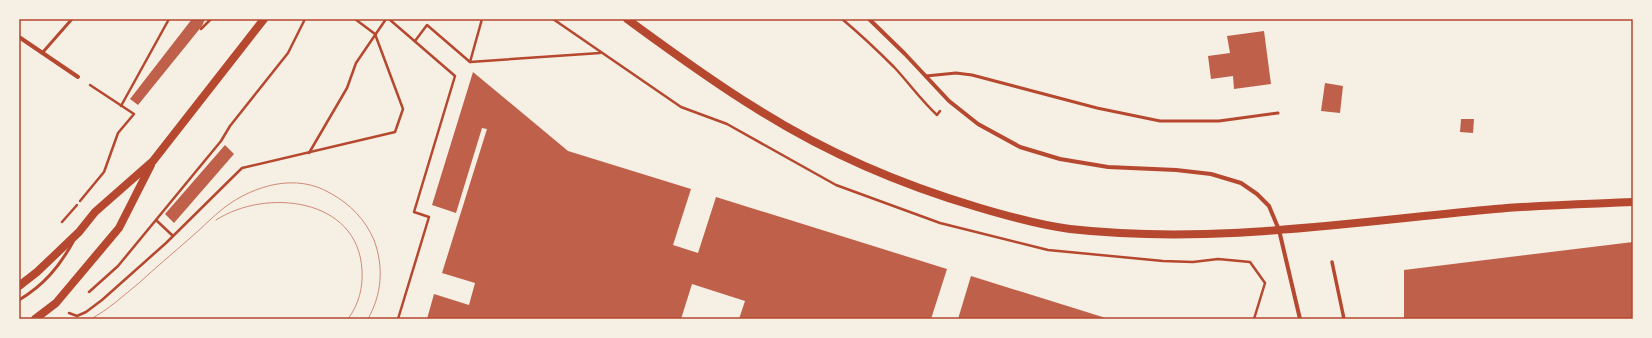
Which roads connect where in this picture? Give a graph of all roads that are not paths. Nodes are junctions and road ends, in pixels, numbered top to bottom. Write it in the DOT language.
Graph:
graph roads {
  1 [pos="72,19"];
  2 [pos="264,19"];
  3 [pos="627,19"];
  4 [pos="869,19"];
  5 [pos="19,37"];
  6 [pos="43,52"];
  7 [pos="78,76"];
  8 [pos="926,76"];
  9 [pos="1278,113"];
  10 [pos="153,161"];
  11 [pos="1633,202"];
  12 [pos="1279,230"];
  13 [pos="79,232"];
  14 [pos="1332,262"];
  15 [pos="19,286"];
  16 [pos="19,300"];
  17 [pos="35,319"];
  18 [pos="1300,319"];
  19 [pos="1344,319"];
  1 -- 6 [label="lane"];
  2 -- 10 [label="main road"];
  3 -- 12 [label="main road"];
  4 -- 8 [label="street"];
  5 -- 6 [label="street"];
  6 -- 7 [label="street"];
  8 -- 9 [label="lane"];
  8 -- 12 [label="street"];
  10 -- 13 [label="main road"];
  10 -- 17 [label="main road"];
  11 -- 12 [label="main road"];
  12 -- 18 [label="street"];
  13 -- 15 [label="main road"];
  13 -- 16 [label="lane"];
  14 -- 19 [label="street"];
}
